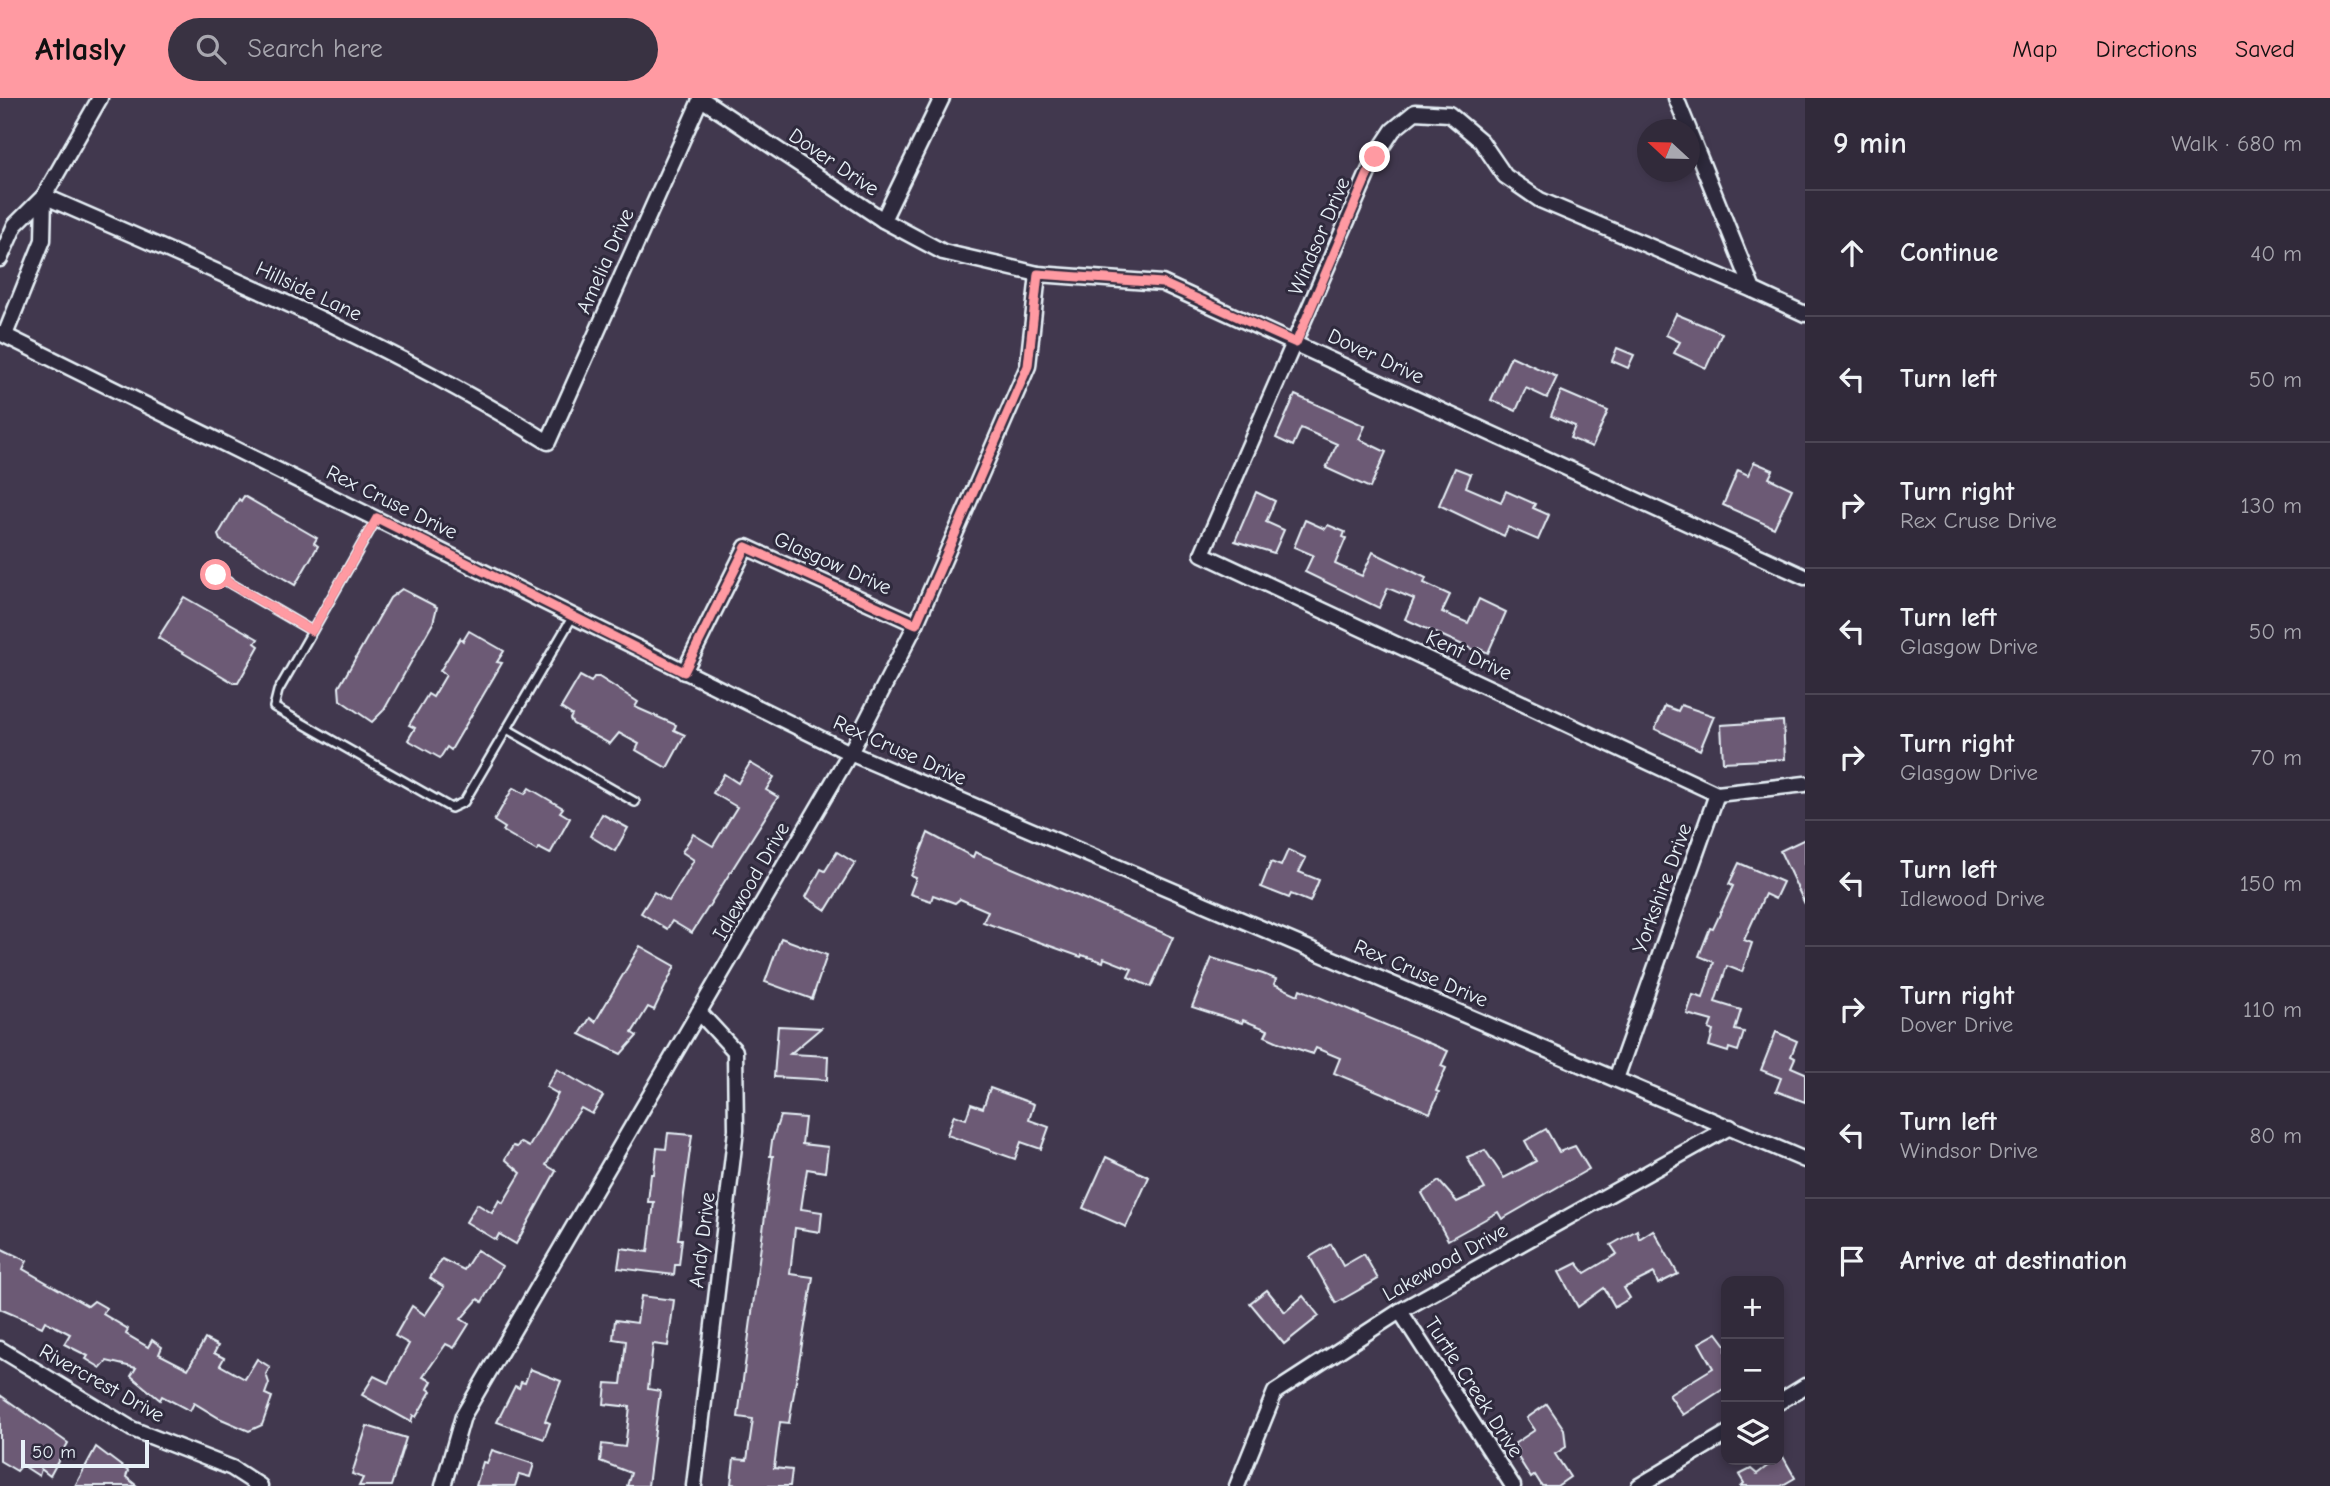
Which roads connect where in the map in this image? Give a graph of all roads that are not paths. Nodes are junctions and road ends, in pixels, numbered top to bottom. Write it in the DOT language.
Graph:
graph roads {
  1 [pos="100,98"];
  2 [pos="701,98"];
  3 [pos="942,98"];
  4 [pos="1676,98"];
  5 [pos="1685,119"];
  6 [pos="1700,158"];
  7 [pos="44,196"];
  8 [pos="883,220"];
  9 [pos="0,259"];
  10 [pos="1038,274"];
  11 [pos="1753,290"];
  12 [pos="1805,314"];
  13 [pos="2,334"];
  14 [pos="1296,343"];
  15 [pos="548,442"];
  16 [pos="377,518"];
  17 [pos="1202,554"];
  18 [pos="216,575"];
  19 [pos="1805,577"];
  20 [pos="573,617"];
  21 [pos="916,624"];
  22 [pos="312,631"];
  23 [pos="684,672"];
  24 [pos="507,729"];
  25 [pos="850,753"];
  26 [pos="1805,784"];
  27 [pos="1717,794"];
  28 [pos="635,802"];
  29 [pos="699,1012"];
  30 [pos="1616,1079"];
  31 [pos="1730,1127"];
  32 [pos="1805,1160"];
  33 [pos="1400,1311"];
  34 [pos="0,1349"];
  35 [pos="1805,1386"];
  36 [pos="1784,1399"];
  37 [pos="1721,1437"];
  38 [pos="260,1486"];
  39 [pos="443,1486"];
  40 [pos="694,1486"];
  41 [pos="1237,1486"];
  42 [pos="1513,1486"];
  43 [pos="1639,1486"];
  1 -- 7 [label="street"];
  2 -- 8 [label="street, Dover Drive"];
  2 -- 15 [label="street, Amelia Drive"];
  3 -- 8 [label="street"];
  4 -- 5 [label="street"];
  6 -- 11 [label="street"];
  7 -- 9 [label="street"];
  7 -- 13 [label="street"];
  7 -- 15 [label="street, Hillside Lane"];
  8 -- 10 [label="street, Dover Drive"];
  10 -- 14 [label="street, Dover Drive"];
  10 -- 21 [label="street, Idlewood Drive"];
  11 -- 12 [label="street"];
  11 -- 14 [label="street, Windsor Drive"];
  13 -- 16 [label="street, Rex Cruse Drive"];
  14 -- 17 [label="street, Windsor Drive"];
  14 -- 19 [label="street, Dover Drive"];
  16 -- 20 [label="street, Rex Cruse Drive"];
  16 -- 22 [label="lane"];
  17 -- 27 [label="street, Kent Drive"];
  18 -- 22 [label="lane"];
  20 -- 23 [label="street, Rex Cruse Drive"];
  20 -- 24 [label="lane"];
  21 -- 23 [label="street, Glasgow Drive"];
  21 -- 25 [label="street, Idlewood Drive"];
  22 -- 24 [label="lane"];
  23 -- 25 [label="street, Rex Cruse Drive"];
  24 -- 28 [label="lane"];
  25 -- 29 [label="street, Idlewood Drive"];
  25 -- 30 [label="street, Rex Cruse Drive"];
  26 -- 27 [label="street"];
  27 -- 30 [label="street, Yorkshire Drive"];
  29 -- 39 [label="street, Idlewood Drive"];
  29 -- 40 [label="street, Andy Drive"];
  30 -- 31 [label="street, Rex Cruse Drive"];
  31 -- 32 [label="street, Rex Cruse Drive"];
  31 -- 33 [label="street, Lakewood Drive"];
  33 -- 41 [label="street, Lakewood Drive"];
  33 -- 42 [label="street, Turtle Creek Drive"];
  34 -- 38 [label="street, Rivercrest Drive"];
  35 -- 36 [label="street"];
  37 -- 43 [label="street"];
}
